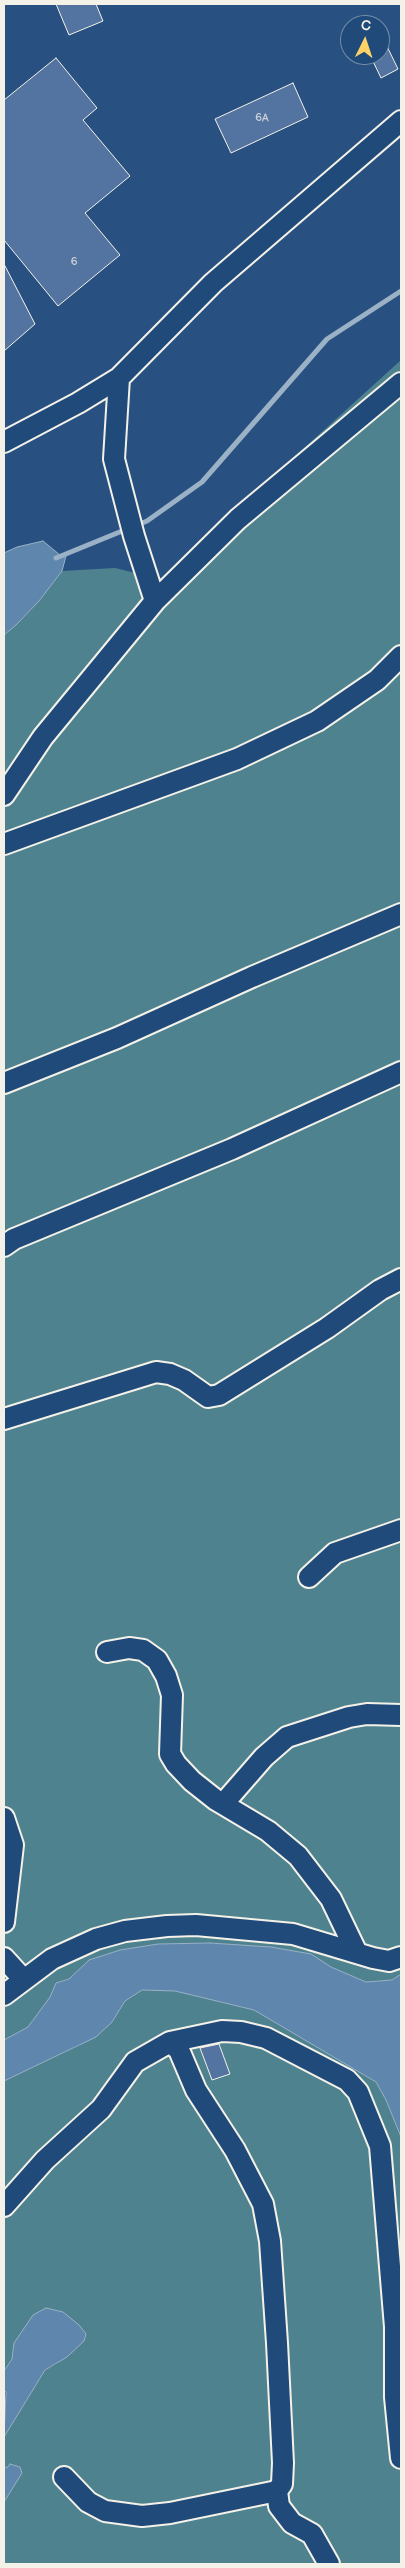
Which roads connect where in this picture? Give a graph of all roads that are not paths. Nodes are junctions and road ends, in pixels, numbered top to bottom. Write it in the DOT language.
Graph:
graph roads {
  1 [pos="401,121"];
  2 [pos="119,378"];
  3 [pos="401,382"];
  4 [pos="4,442"];
  5 [pos="155,601"];
  6 [pos="401,656"];
  7 [pos="4,795"];
  8 [pos="4,844"];
  9 [pos="401,914"];
  10 [pos="401,1072"];
  11 [pos="4,1083"];
  12 [pos="4,1246"];
  13 [pos="401,1279"];
  14 [pos="4,1420"];
  15 [pos="401,1530"];
  16 [pos="309,1577"];
  17 [pos="107,1652"];
  18 [pos="401,1715"];
  19 [pos="223,1804"];
  20 [pos="4,1818"];
  21 [pos="4,1922"];
  22 [pos="357,1953"];
  23 [pos="401,1957"];
  24 [pos="4,1958"];
  25 [pos="24,1980"];
  26 [pos="4,1995"];
  27 [pos="170,2042"];
  28 [pos="4,2206"];
  29 [pos="401,2458"];
  30 [pos="64,2477"];
  31 [pos="277,2491"];
  32 [pos="329,2564"];
  1 -- 2 [label="street"];
  2 -- 4 [label="street"];
  2 -- 5 [label="street"];
  3 -- 5 [label="street"];
  5 -- 7 [label="street"];
  6 -- 8 [label="street"];
  9 -- 11 [label="street"];
  10 -- 12 [label="street"];
  13 -- 14 [label="street"];
  15 -- 16 [label="street"];
  17 -- 19 [label="street"];
  18 -- 19 [label="street"];
  19 -- 22 [label="street"];
  20 -- 21 [label="street"];
  22 -- 23 [label="street"];
  22 -- 25 [label="street"];
  24 -- 25 [label="street"];
  25 -- 26 [label="street"];
  27 -- 28 [label="street"];
  27 -- 29 [label="street"];
  27 -- 31 [label="street"];
  30 -- 31 [label="street"];
  31 -- 32 [label="street"];
}
